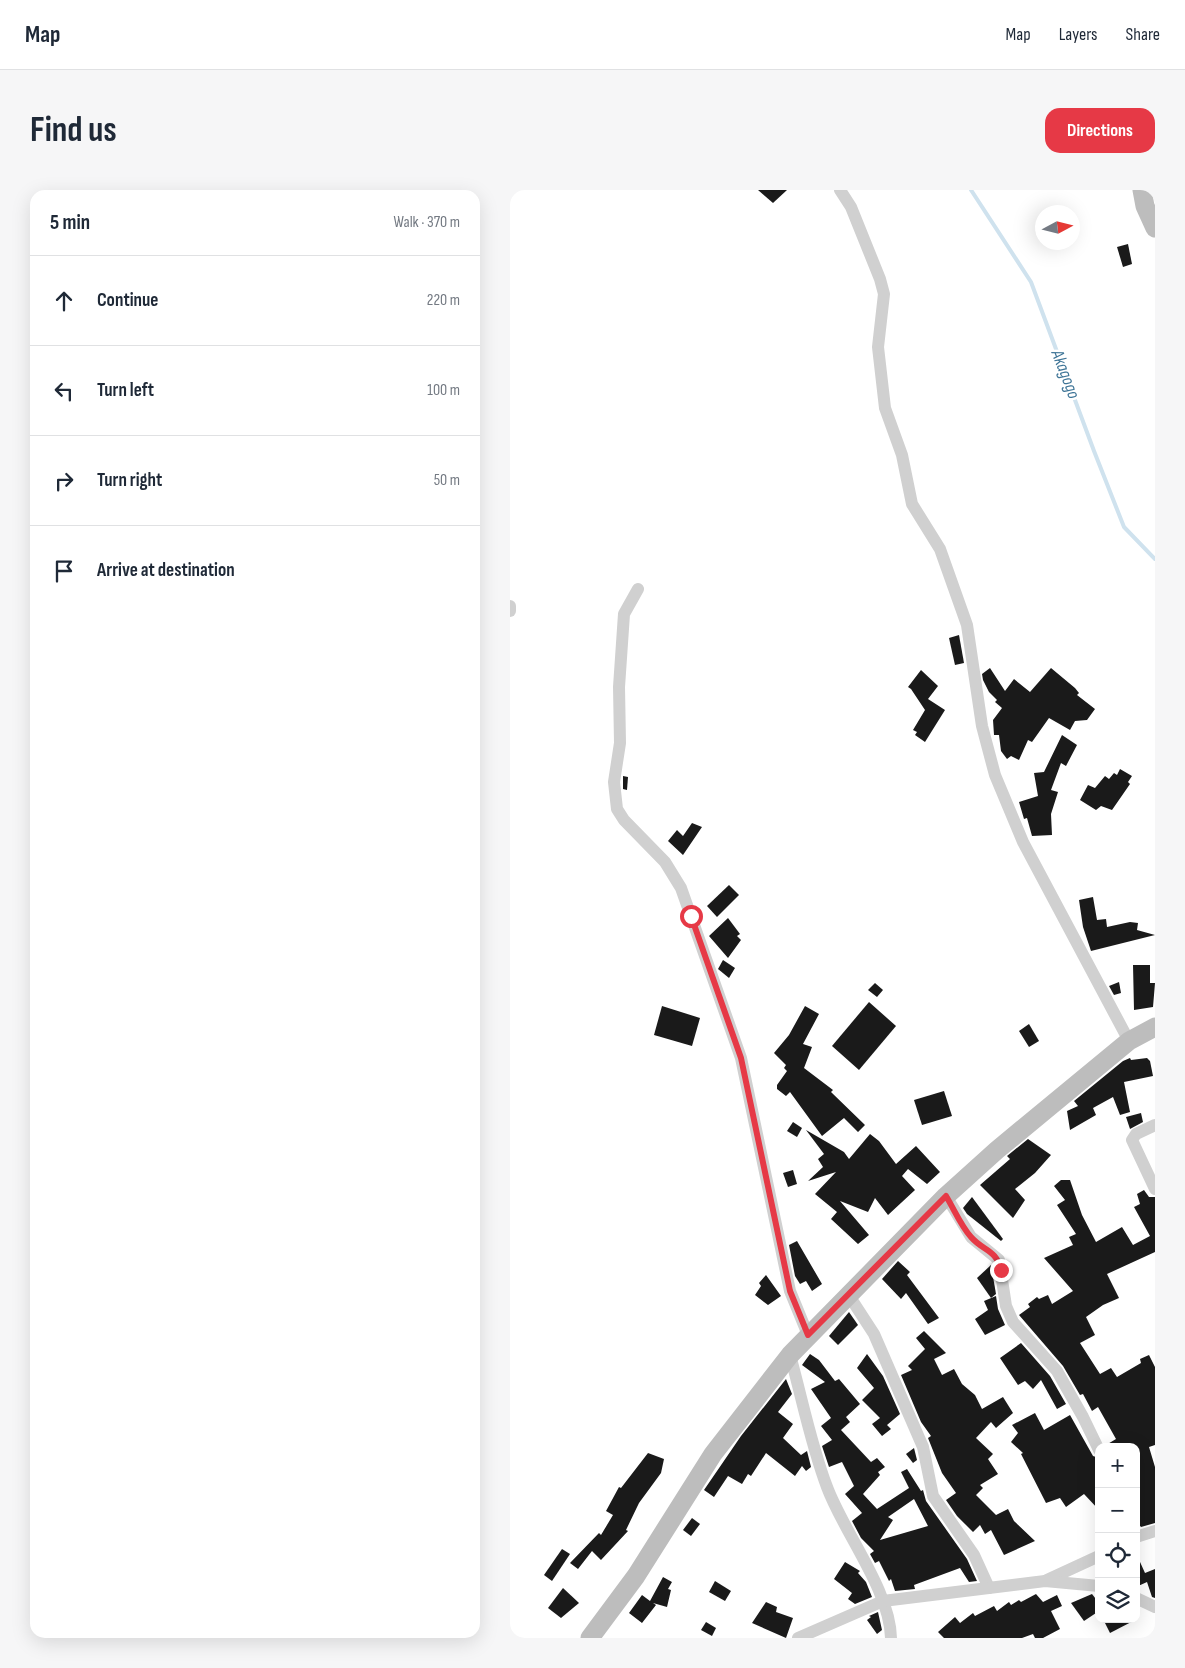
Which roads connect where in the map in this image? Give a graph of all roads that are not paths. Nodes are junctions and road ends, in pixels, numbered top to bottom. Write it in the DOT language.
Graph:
graph roads {
  1 [pos="840,190"];
  2 [pos="1142,190"];
  3 [pos="1155,228"];
  4 [pos="638,589"];
  5 [pos="510,606"];
  6 [pos="510,611"];
  7 [pos="1155,1027"];
  8 [pos="1128,1041"];
  9 [pos="1155,1125"];
  10 [pos="1155,1189"];
  11 [pos="946,1196"];
  12 [pos="848,1294"];
  13 [pos="808,1335"];
  14 [pos="790,1354"];
  15 [pos="1096,1443"];
  16 [pos="1155,1531"];
  17 [pos="1140,1536"];
  18 [pos="1095,1558"];
  19 [pos="1045,1581"];
  20 [pos="1095,1586"];
  21 [pos="989,1588"];
  22 [pos="1140,1600"];
  23 [pos="883,1601"];
  24 [pos="1155,1607"];
  25 [pos="590,1638"];
  26 [pos="798,1638"];
  27 [pos="891,1638"];
  1 -- 8 [label="street"];
  2 -- 3 [label="main road"];
  4 -- 13 [label="street"];
  5 -- 6 [label="street"];
  7 -- 8 [label="main road"];
  8 -- 11 [label="main road"];
  9 -- 10 [label="street"];
  11 -- 12 [label="main road"];
  11 -- 15 [label="street"];
  12 -- 13 [label="main road"];
  12 -- 21 [label="street"];
  13 -- 14 [label="main road"];
  14 -- 23 [label="street"];
  14 -- 25 [label="main road"];
  16 -- 17 [label="street"];
  18 -- 19 [label="street"];
  19 -- 20 [label="street"];
  19 -- 21 [label="street"];
  21 -- 23 [label="street"];
  22 -- 24 [label="street"];
  23 -- 26 [label="street"];
  23 -- 27 [label="street"];
}
